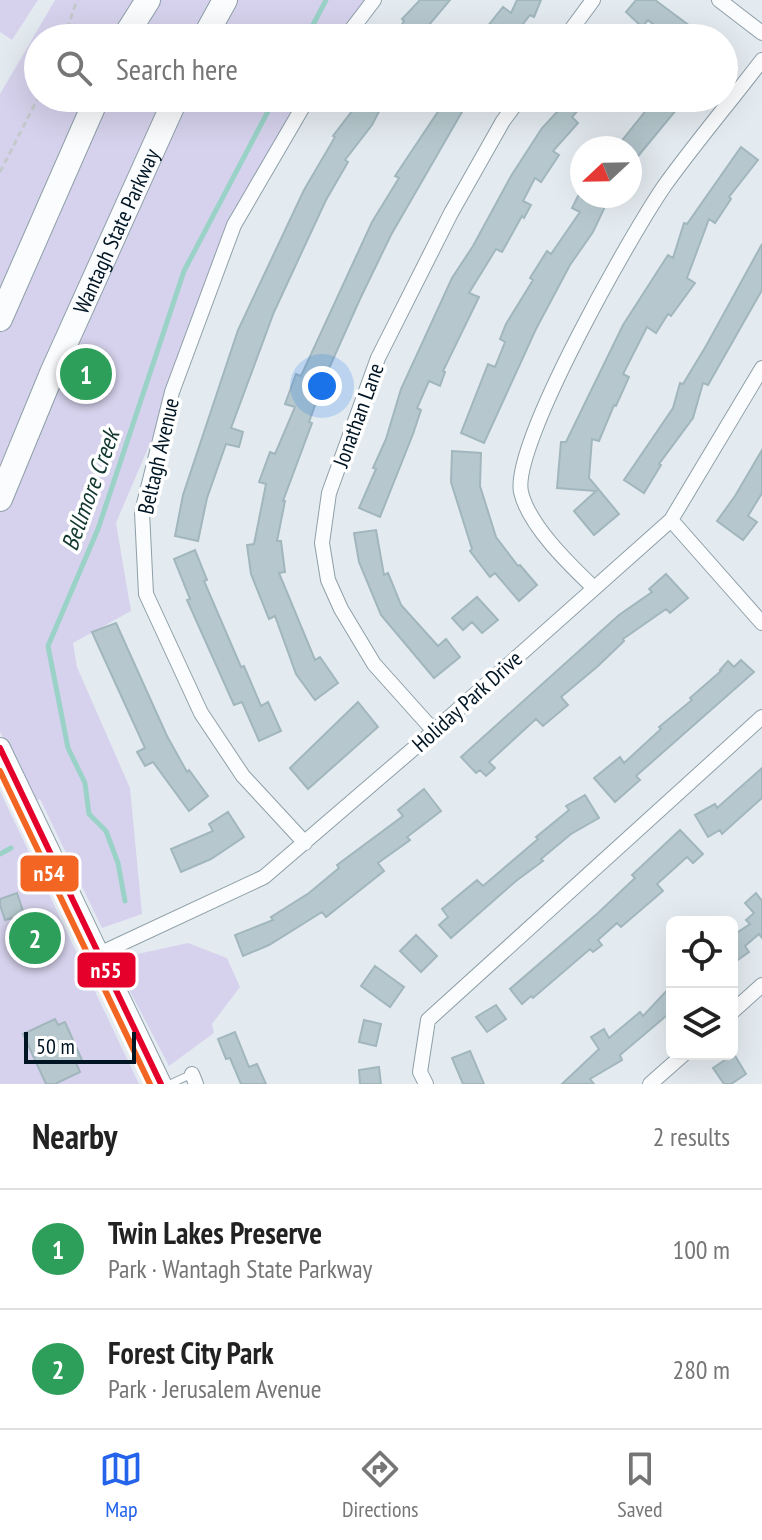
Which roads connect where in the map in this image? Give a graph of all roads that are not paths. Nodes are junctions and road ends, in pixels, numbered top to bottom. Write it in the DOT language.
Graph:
graph roads {
  1 [pos="148,0"];
  2 [pos="225,0"];
  3 [pos="374,0"];
  4 [pos="593,0"];
  5 [pos="719,0"];
  6 [pos="133,24"];
  7 [pos="212,24"];
  8 [pos="356,24"];
  9 [pos="575,24"];
  10 [pos="762,33"];
  11 [pos="762,60"];
  12 [pos="738,91"];
  13 [pos="91,112"];
  14 [pos="170,112"];
  15 [pos="300,112"];
  16 [pos="510,112"];
  17 [pos="722,112"];
  18 [pos="0,319"];
  19 [pos="762,368"];
  20 [pos="0,499"];
  21 [pos="671,520"];
  22 [pos="594,588"];
  23 [pos="762,623"];
  24 [pos="762,717"];
  25 [pos="434,731"];
  26 [pos="0,748"];
  27 [pos="305,843"];
  28 [pos="99,954"];
  29 [pos="762,985"];
  30 [pos="738,1007"];
  31 [pos="677,1060"];
  32 [pos="194,1079"];
  33 [pos="161,1084"];
  34 [pos="170,1084"];
  35 [pos="426,1084"];
  36 [pos="650,1084"];
  1 -- 6 [label="highway"];
  2 -- 7 [label="highway"];
  3 -- 8 [label="street"];
  4 -- 9 [label="street"];
  5 -- 10 [label="street"];
  11 -- 12 [label="street"];
  13 -- 18 [label="highway"];
  14 -- 20 [label="highway, Wantagh State Parkway"];
  15 -- 27 [label="street, Beltagh Avenue"];
  16 -- 25 [label="street, Jonathan Lane"];
  17 -- 22 [label="street"];
  19 -- 21 [label="street, Holiday Park Drive"];
  21 -- 22 [label="street, Holiday Park Drive"];
  21 -- 23 [label="street"];
  22 -- 25 [label="street, Holiday Park Drive"];
  24 -- 35 [label="street"];
  25 -- 27 [label="street, Holiday Park Drive"];
  26 -- 28 [label="main road"];
  27 -- 28 [label="street, Holiday Park Drive"];
  28 -- 33 [label="main road"];
  29 -- 30 [label="street"];
  31 -- 36 [label="street"];
  32 -- 34 [label="lane"];
}
